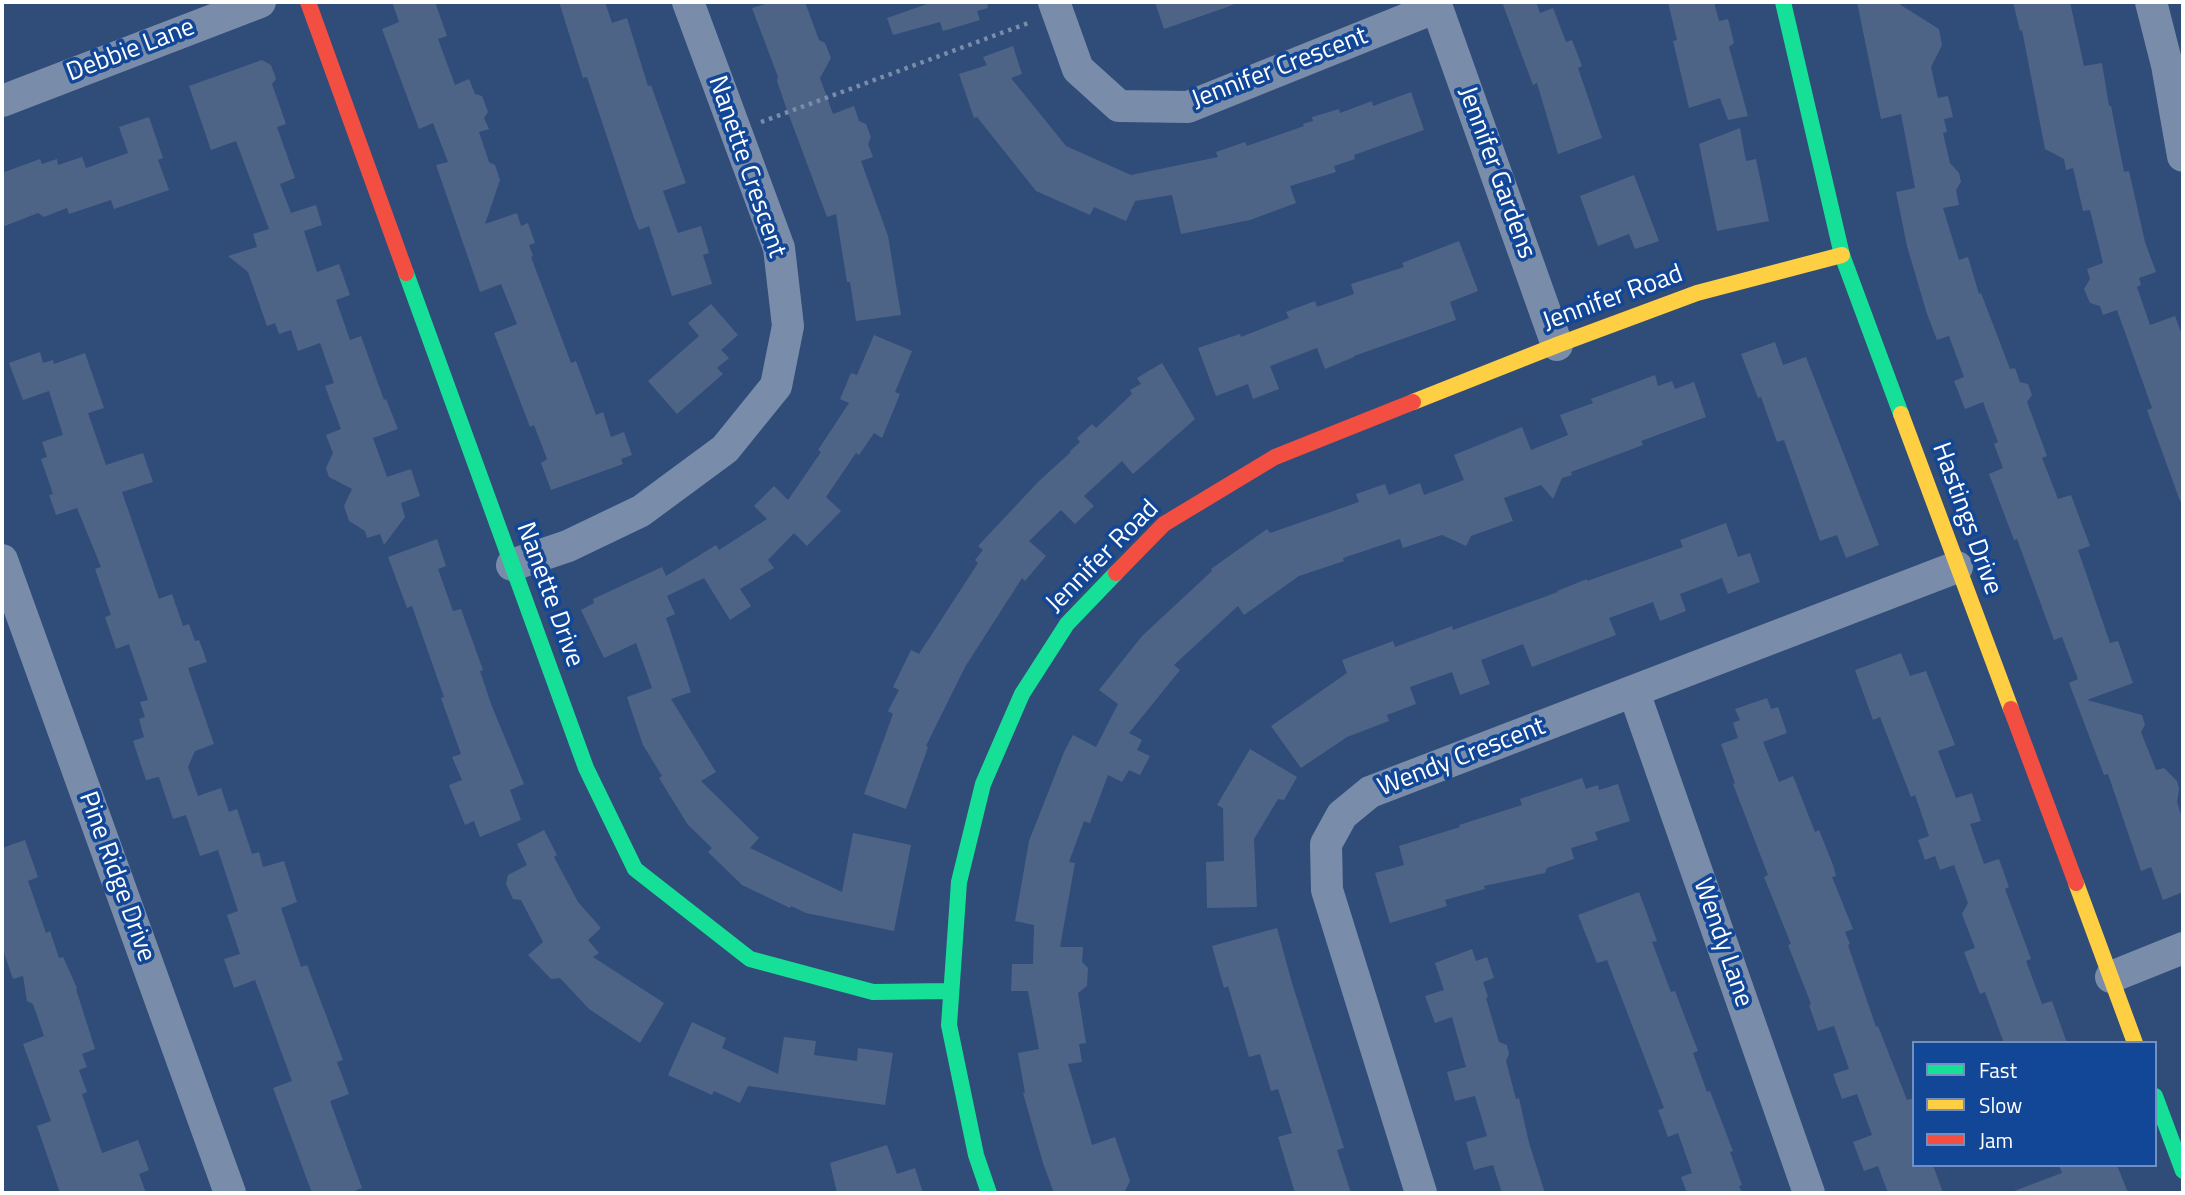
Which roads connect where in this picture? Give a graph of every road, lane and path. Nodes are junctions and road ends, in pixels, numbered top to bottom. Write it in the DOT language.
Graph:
graph roads {
  1 [pos="260,2"];
  2 [pos="308,2"];
  3 [pos="688,2"];
  4 [pos="1054,2"];
  5 [pos="1783,2"];
  6 [pos="2151,2"];
  7 [pos="1436,4"];
  8 [pos="1031,22"];
  9 [pos="2,101"];
  10 [pos="757,123"];
  11 [pos="2183,156"];
  12 [pos="1842,255"];
  13 [pos="1558,345"];
  14 [pos="2,560"];
  15 [pos="512,565"];
  16 [pos="1957,566"];
  17 [pos="1634,692"];
  18 [pos="2183,948"];
  19 [pos="2111,977"];
  20 [pos="951,991"];
  21 [pos="2134,1041"];
  22 [pos="2157,1101"];
  23 [pos="2183,1171"];
  24 [pos="230,1193"];
  25 [pos="989,1193"];
  26 [pos="1421,1193"];
  27 [pos="1809,1193"];
  1 -- 9 [label="street, Debbie Lane"];
  2 -- 15 [label="street, Nanette Drive"];
  3 -- 15 [label="street, Nanette Crescent"];
  4 -- 7 [label="street, Jennifer Crescent"];
  5 -- 12 [label="street, Hastings Drive"];
  6 -- 11 [label="street"];
  7 -- 13 [label="street, Jennifer Gardens"];
  8 -- 10 [label="path"];
  12 -- 13 [label="street, Jennifer Road"];
  12 -- 16 [label="street, Hastings Drive"];
  13 -- 20 [label="street, Jennifer Road"];
  14 -- 24 [label="street, Pine Ridge Drive"];
  15 -- 20 [label="street, Nanette Drive"];
  16 -- 17 [label="street, Wendy Crescent"];
  16 -- 19 [label="street, Hastings Drive"];
  17 -- 26 [label="street, Wendy Crescent"];
  17 -- 27 [label="street, Wendy Lane"];
  18 -- 19 [label="street"];
  19 -- 21 [label="street, Hastings Drive"];
  20 -- 25 [label="street, Jennifer Road"];
  22 -- 23 [label="street"];
}
